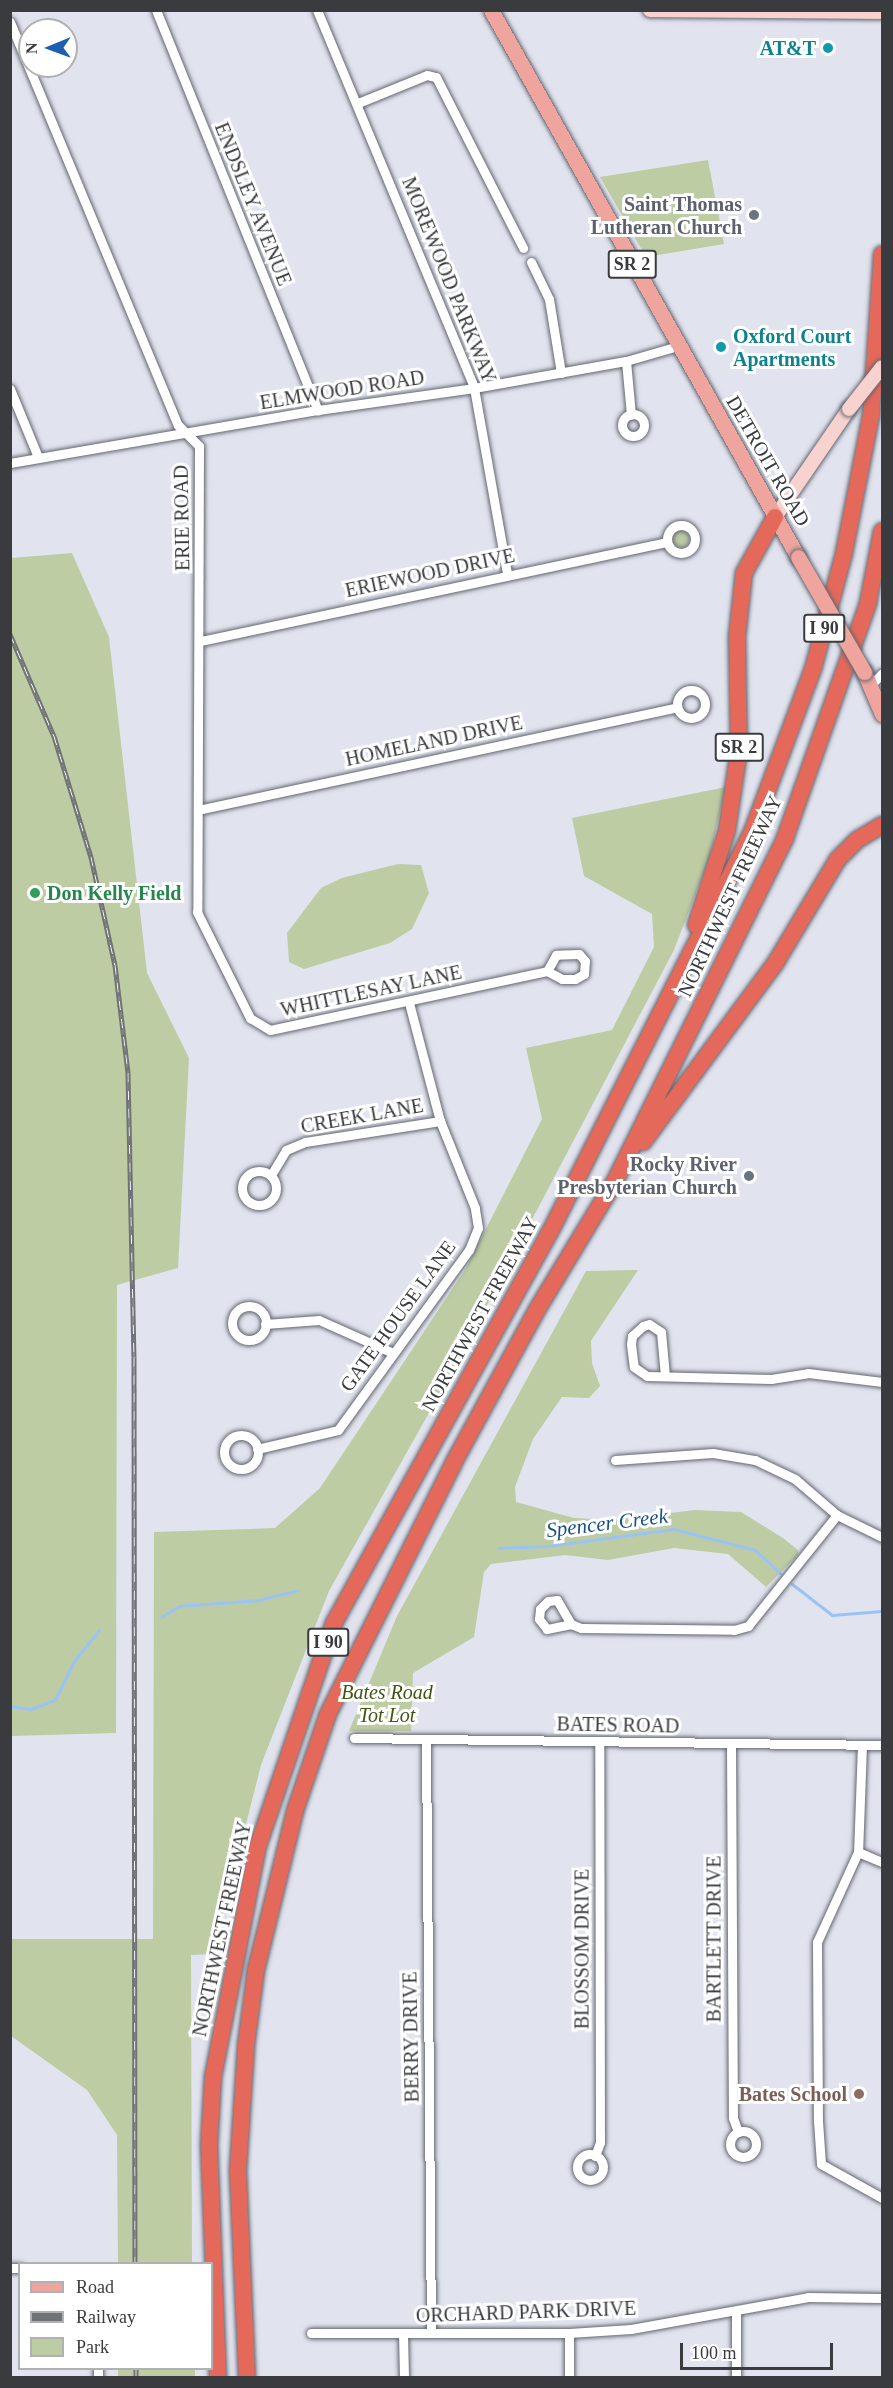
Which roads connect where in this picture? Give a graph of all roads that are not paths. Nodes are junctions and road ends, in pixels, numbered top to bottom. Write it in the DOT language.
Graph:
graph roads {
  1 [pos="156,10"];
  2 [pos="317,10"];
  3 [pos="491,10"];
  4 [pos="650,10"];
  5 [pos="863,12"];
  6 [pos="882,12"];
  7 [pos="10,22"];
  8 [pos="358,103"];
  9 [pos="523,248"];
  10 [pos="882,254"];
  11 [pos="531,262"];
  12 [pos="678,346"];
  13 [pos="626,361"];
  14 [pos="882,368"];
  15 [pos="561,373"];
  16 [pos="474,388"];
  17 [pos="10,389"];
  18 [pos="318,410"];
  19 [pos="631,415"];
  20 [pos="190,435"];
  21 [pos="38,457"];
  22 [pos="10,462"];
  23 [pos="775,517"];
  24 [pos="882,531"];
  25 [pos="667,542"];
  26 [pos="507,574"];
  27 [pos="201,641"];
  28 [pos="882,673"];
  29 [pos="867,678"];
  30 [pos="677,707"];
  31 [pos="882,714"];
  32 [pos="198,810"];
  33 [pos="882,825"];
  34 [pos="197,912"];
  35 [pos="547,971"];
  36 [pos="679,977"];
  37 [pos="409,1003"];
  38 [pos="440,1121"];
  39 [pos="271,1175"];
  40 [pos="616,1179"];
  41 [pos="265,1324"];
  42 [pos="391,1352"];
  43 [pos="665,1376"];
  44 [pos="882,1382"];
  45 [pos="257,1449"];
  46 [pos="615,1460"];
  47 [pos="837,1515"];
  48 [pos="882,1537"];
  49 [pos="571,1624"];
  50 [pos="354,1738"];
  51 [pos="426,1741"];
  52 [pos="599,1742"];
  53 [pos="731,1745"];
  54 [pos="862,1745"];
  55 [pos="882,1745"];
  56 [pos="858,1852"];
  57 [pos="882,1862"];
  58 [pos="738,2132"];
  59 [pos="596,2156"];
  60 [pos="882,2198"];
  61 [pos="882,2298"];
  62 [pos="736,2311"];
  63 [pos="311,2333"];
  64 [pos="403,2333"];
  65 [pos="431,2333"];
  66 [pos="569,2333"];
  67 [pos="218,2378"];
  68 [pos="247,2378"];
  69 [pos="404,2378"];
  70 [pos="569,2378"];
  71 [pos="736,2378"];
  1 -- 18 [label="street, ENDSLEY AVENUE"];
  2 -- 8 [label="street, MOREWOOD PARKWAY"];
  3 -- 12 [label="main road, DETROIT ROAD / SR 2"];
  4 -- 5 [label="main road"];
  5 -- 6 [label="main road"];
  7 -- 20 [label="street, ERIE ROAD"];
  8 -- 9 [label="street"];
  8 -- 16 [label="street, MOREWOOD PARKWAY"];
  10 -- 36 [label="highway, NORTHWEST FREEWAY / I 90"];
  11 -- 15 [label="street"];
  12 -- 13 [label="street, ELMWOOD ROAD"];
  12 -- 23 [label="main road, DETROIT ROAD / SR 2"];
  13 -- 15 [label="street, ELMWOOD ROAD"];
  13 -- 19 [label="street"];
  14 -- 23 [label="main road, bridge"];
  15 -- 16 [label="street, ELMWOOD ROAD"];
  16 -- 18 [label="street, ELMWOOD ROAD"];
  16 -- 26 [label="street, MOREWOOD PARKWAY"];
  17 -- 21 [label="street"];
  18 -- 20 [label="street, ELMWOOD ROAD"];
  20 -- 21 [label="street, ELMWOOD ROAD"];
  20 -- 27 [label="street, ERIE ROAD"];
  21 -- 22 [label="street, ELMWOOD ROAD"];
  23 -- 29 [label="main road, DETROIT ROAD / SR 2, bridge"];
  23 -- 36 [label="highway, SR 2"];
  24 -- 40 [label="highway, NORTHWEST FREEWAY / I 90"];
  25 -- 26 [label="street, ERIEWOOD DRIVE"];
  26 -- 27 [label="street, ERIEWOOD DRIVE"];
  27 -- 32 [label="street, ERIE ROAD"];
  28 -- 29 [label="street"];
  29 -- 31 [label="main road, DETROIT ROAD / SR 2"];
  30 -- 32 [label="street, HOMELAND DRIVE"];
  32 -- 34 [label="street, ERIE ROAD"];
  33 -- 40 [label="highway"];
  34 -- 37 [label="street, WHITTLESAY LANE"];
  35 -- 37 [label="street, WHITTLESAY LANE"];
  36 -- 67 [label="highway, NORTHWEST FREEWAY / I 90"];
  37 -- 38 [label="street, GATE HOUSE LANE"];
  38 -- 39 [label="street, CREEK LANE"];
  38 -- 42 [label="street, GATE HOUSE LANE"];
  40 -- 68 [label="highway, NORTHWEST FREEWAY / I 90"];
  41 -- 42 [label="street"];
  42 -- 45 [label="street, GATE HOUSE LANE"];
  43 -- 43 [label="street"];
  43 -- 44 [label="street"];
  46 -- 47 [label="street"];
  47 -- 48 [label="street"];
  47 -- 49 [label="street"];
  50 -- 51 [label="street, BATES ROAD"];
  51 -- 52 [label="street, BATES ROAD"];
  51 -- 65 [label="street, BERRY DRIVE"];
  52 -- 53 [label="street, BATES ROAD"];
  52 -- 59 [label="street, BLOSSOM DRIVE"];
  53 -- 54 [label="street, BATES ROAD"];
  53 -- 58 [label="street, BARTLETT DRIVE"];
  54 -- 55 [label="street, BATES ROAD"];
  54 -- 56 [label="street"];
  56 -- 57 [label="street"];
  56 -- 60 [label="street"];
  61 -- 62 [label="street, ORCHARD PARK DRIVE"];
  62 -- 66 [label="street, ORCHARD PARK DRIVE"];
  62 -- 71 [label="street"];
  63 -- 64 [label="street, ORCHARD PARK DRIVE"];
  64 -- 65 [label="street, ORCHARD PARK DRIVE"];
  64 -- 69 [label="street"];
  65 -- 66 [label="street, ORCHARD PARK DRIVE"];
  66 -- 70 [label="street"];
}
